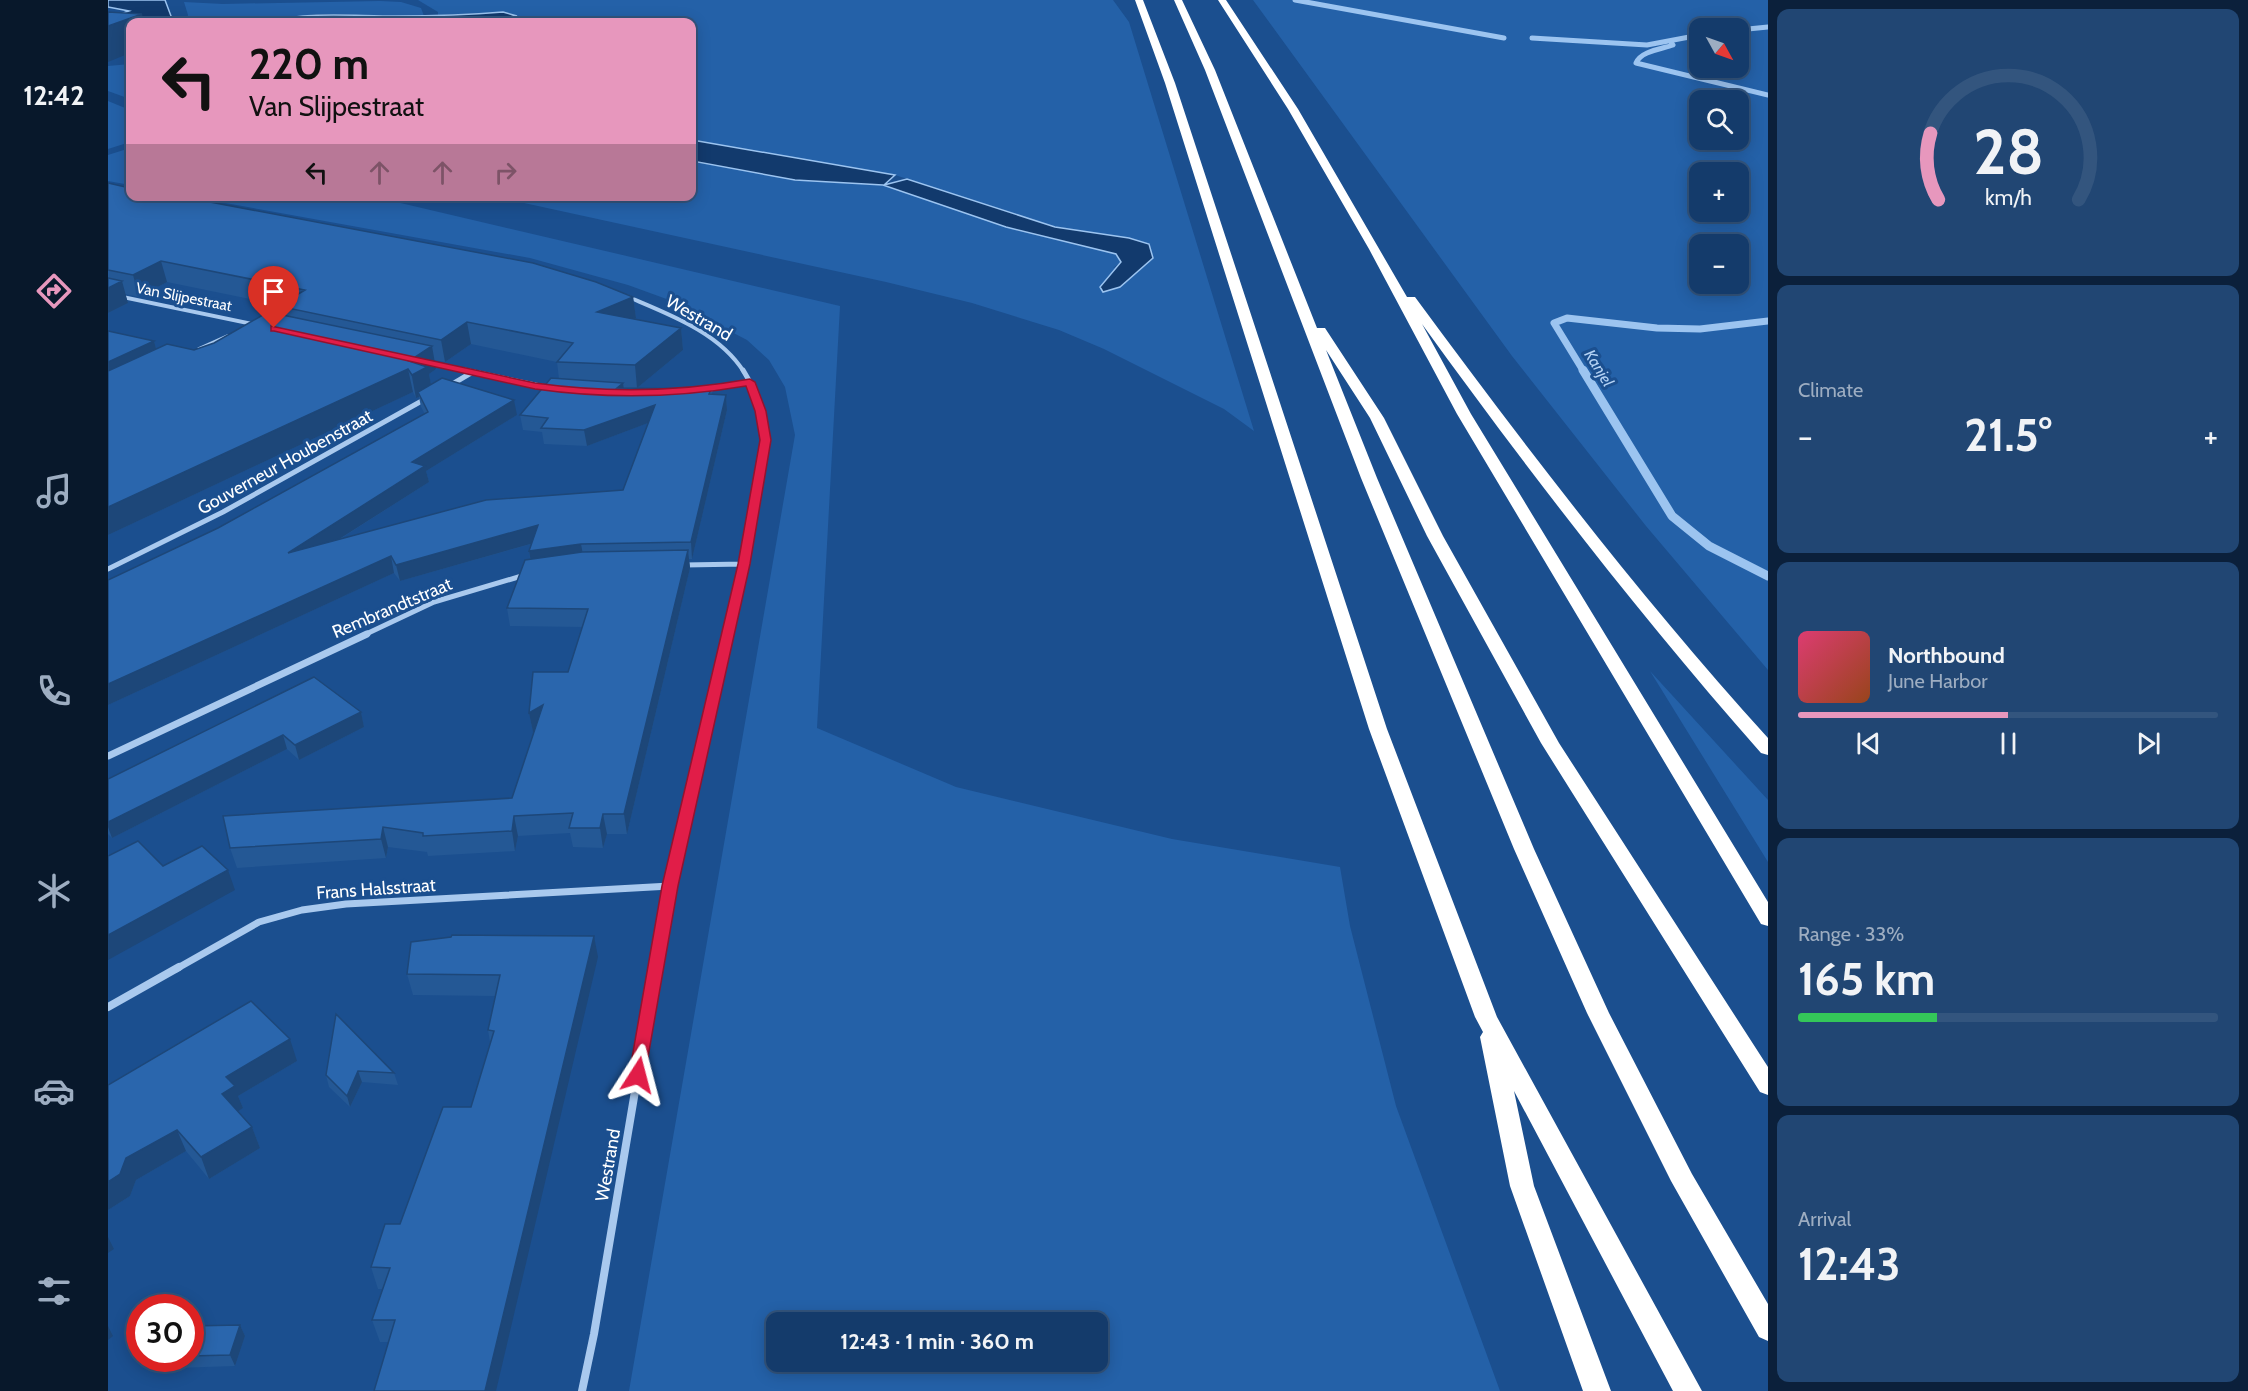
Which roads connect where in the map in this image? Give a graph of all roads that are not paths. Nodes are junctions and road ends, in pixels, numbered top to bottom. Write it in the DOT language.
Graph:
graph roads {
  1 [pos="1178,0"];
  2 [pos="1222,0"];
  3 [pos="1138,1"];
  4 [pos="1375,249"];
  5 [pos="108,294"];
  6 [pos="621,294"];
  7 [pos="1300,299"];
  8 [pos="253,324"];
  9 [pos="264,326"];
  10 [pos="242,329"];
  11 [pos="232,334"];
  12 [pos="191,353"];
  13 [pos="425,362"];
  14 [pos="471,372"];
  15 [pos="750,382"];
  16 [pos="443,389"];
  17 [pos="553,389"];
  18 [pos="697,390"];
  19 [pos="433,395"];
  20 [pos="744,564"];
  21 [pos="675,565"];
  22 [pos="108,569"];
  23 [pos="537,573"];
  24 [pos="1768,749"];
  25 [pos="108,756"];
  26 [pos="670,886"];
  27 [pos="1768,919"];
  28 [pos="108,1007"];
  29 [pos="1486,1017"];
  30 [pos="1768,1086"];
  31 [pos="1768,1329"];
  32 [pos="582,1391"];
  33 [pos="1597,1391"];
  34 [pos="1688,1391"];
  1 -- 7 [label="highway"];
  2 -- 4 [label="highway"];
  3 -- 29 [label="highway"];
  4 -- 24 [label="highway"];
  4 -- 27 [label="highway"];
  5 -- 8 [label="street, Van Slijpestraat"];
  6 -- 15 [label="street, Westrand"];
  7 -- 30 [label="highway"];
  7 -- 31 [label="highway"];
  8 -- 9 [label="street, Van Slijpestraat"];
  8 -- 10 [label="street"];
  11 -- 12 [label="street"];
  13 -- 14 [label="street"];
  14 -- 16 [label="street"];
  14 -- 17 [label="street"];
  15 -- 18 [label="street"];
  15 -- 20 [label="street, Westrand"];
  19 -- 22 [label="street, Gouverneur Houbenstraat"];
  20 -- 21 [label="street"];
  20 -- 26 [label="street, Westrand"];
  23 -- 25 [label="street, Rembrandtstraat"];
  26 -- 28 [label="street, Frans Halsstraat"];
  26 -- 32 [label="street, Westrand"];
  29 -- 33 [label="highway"];
  29 -- 34 [label="highway"];
}
